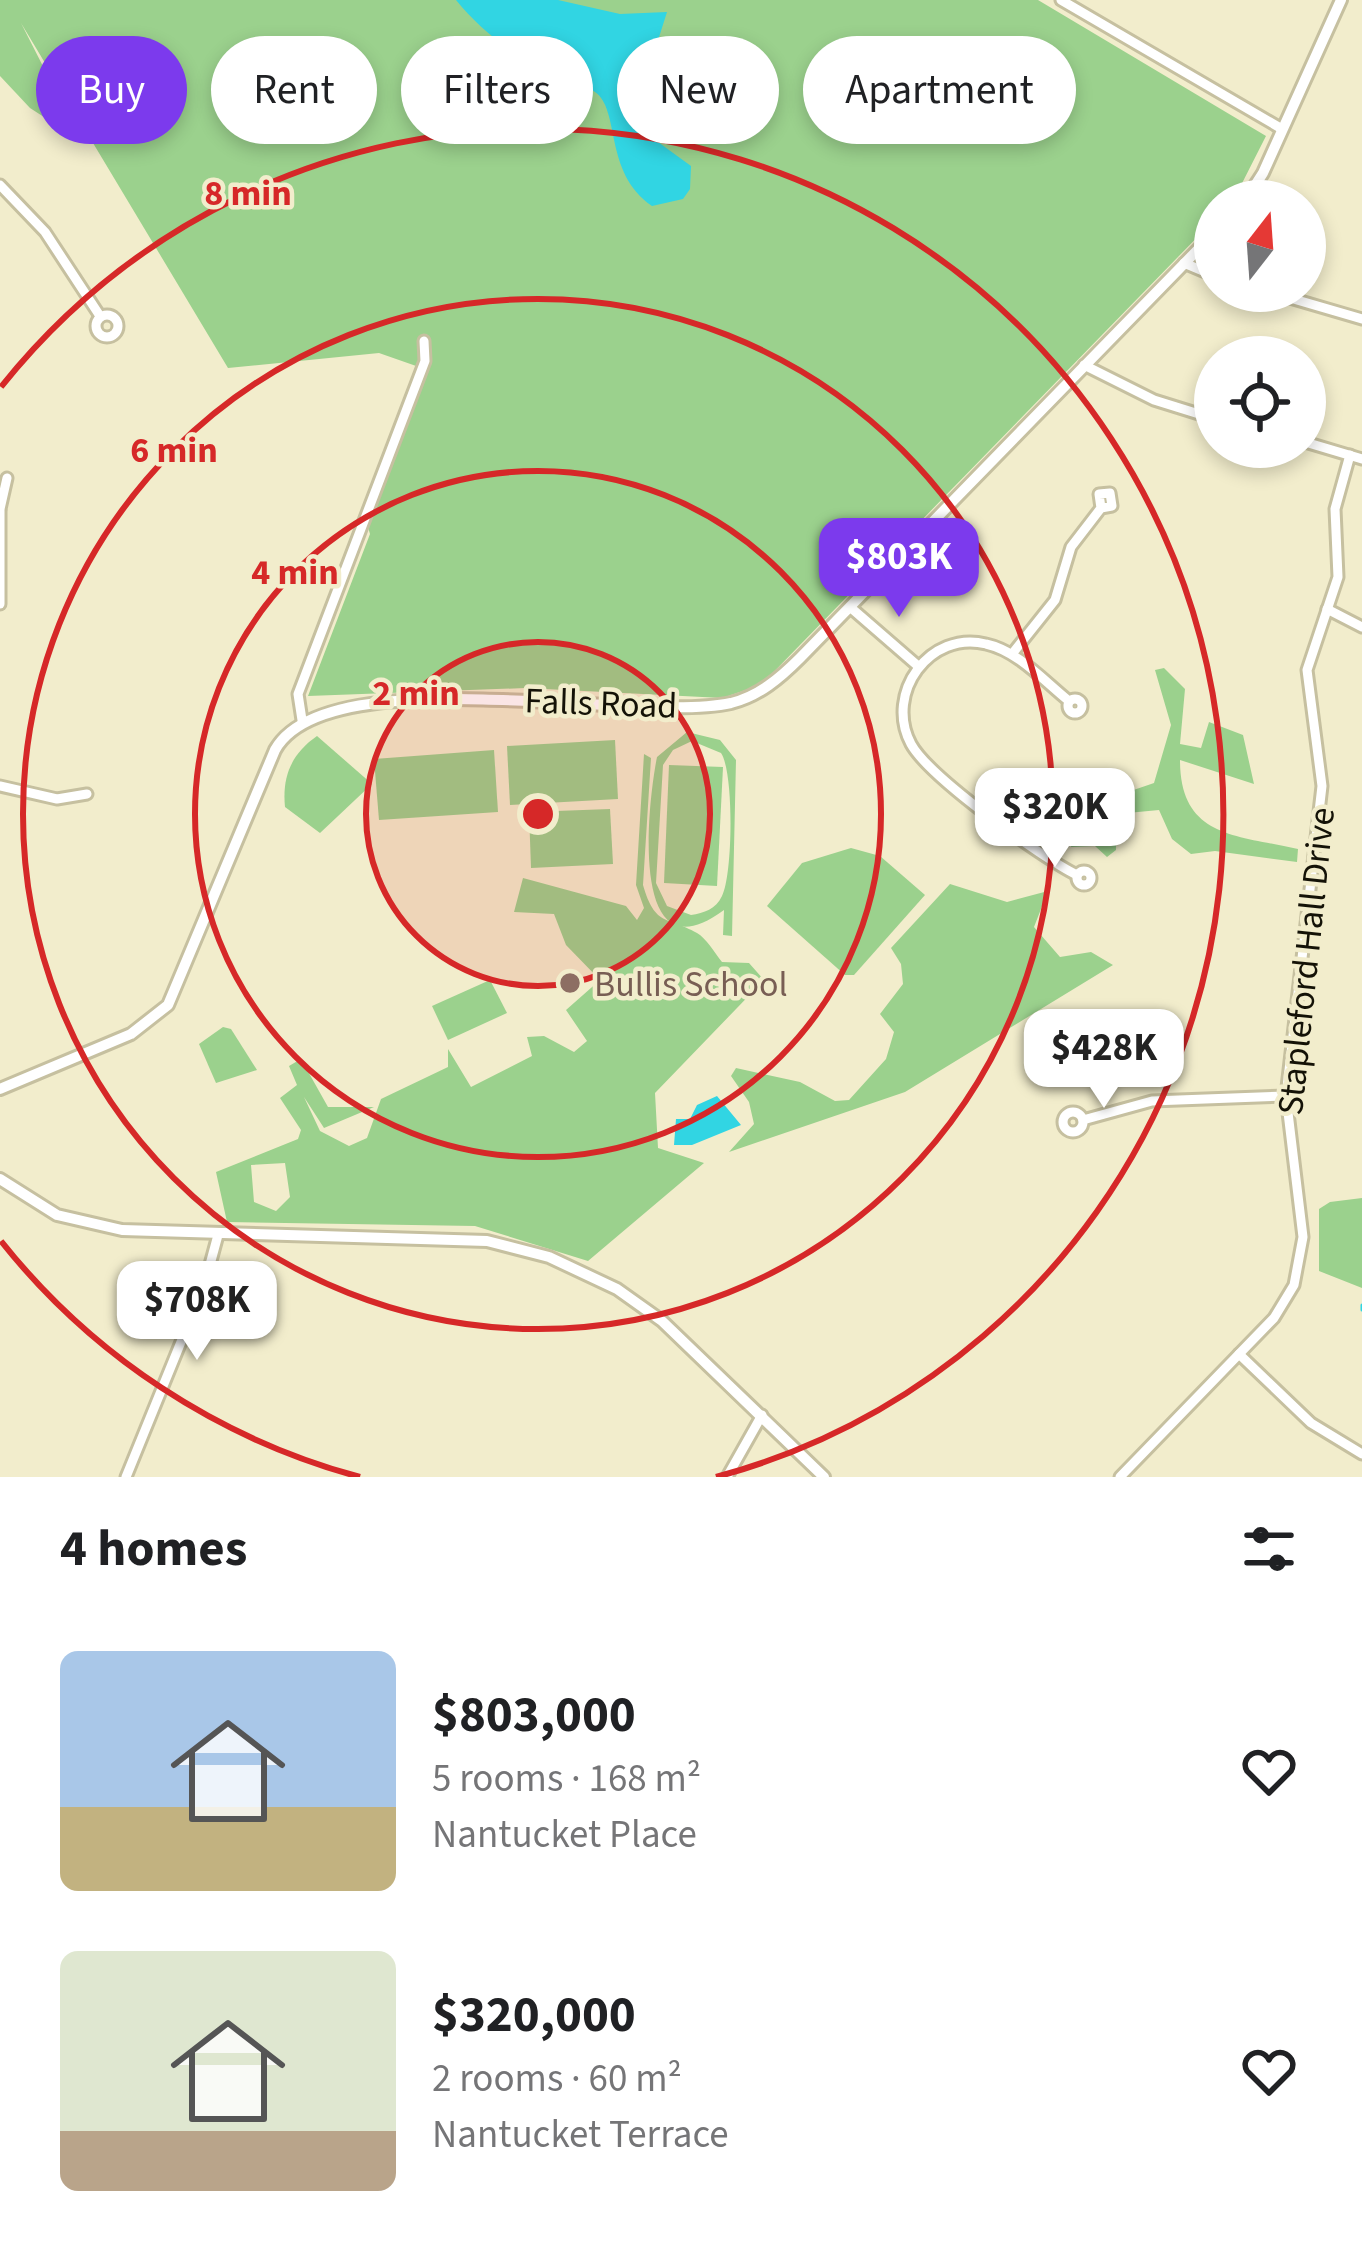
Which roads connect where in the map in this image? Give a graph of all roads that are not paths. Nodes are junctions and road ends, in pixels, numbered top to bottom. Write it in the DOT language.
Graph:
graph roads {
  1 [pos="1061,0"];
  2 [pos="1341,0"];
  3 [pos="1282,129"];
  4 [pos="1256,180"];
  5 [pos="0,185"];
  6 [pos="1194,253"];
  7 [pos="1184,263"];
  8 [pos="1194,267"];
  9 [pos="1326,306"];
  10 [pos="1361,314"];
  11 [pos="100,316"];
  12 [pos="424,341"];
  13 [pos="1084,365"];
  14 [pos="1194,412"];
  15 [pos="1326,448"];
  16 [pos="1350,455"];
  17 [pos="1362,459"];
  18 [pos="7,478"];
  19 [pos="1101,508"];
  20 [pos="0,510"];
  21 [pos="0,604"];
  22 [pos="850,607"];
  23 [pos="1327,609"];
  24 [pos="1362,627"];
  25 [pos="1012,654"];
  26 [pos="918,667"];
  27 [pos="1069,701"];
  28 [pos="302,720"];
  29 [pos="0,786"];
  30 [pos="87,794"];
  31 [pos="1077,875"];
  32 [pos="0,1089"];
  33 [pos="1286,1096"];
  34 [pos="1083,1120"];
  35 [pos="0,1179"];
  36 [pos="218,1234"];
  37 [pos="1239,1354"];
  38 [pos="762,1415"];
  39 [pos="1362,1454"];
  40 [pos="126,1477"];
  41 [pos="727,1477"];
  42 [pos="824,1477"];
  43 [pos="1120,1477"];
  1 -- 3 [label="street"];
  2 -- 3 [label="main road"];
  3 -- 4 [label="main road"];
  5 -- 11 [label="street"];
  6 -- 7 [label="main road, Falls Road"];
  7 -- 8 [label="street"];
  7 -- 13 [label="main road, Falls Road"];
  9 -- 10 [label="street"];
  12 -- 28 [label="street"];
  13 -- 14 [label="street"];
  13 -- 22 [label="main road, Falls Road"];
  15 -- 16 [label="street"];
  16 -- 17 [label="street"];
  16 -- 23 [label="street, Stapleford Hall Drive"];
  18 -- 20 [label="street"];
  19 -- 25 [label="street"];
  20 -- 21 [label="street"];
  22 -- 26 [label="street"];
  22 -- 28 [label="main road, Falls Road"];
  23 -- 24 [label="street"];
  23 -- 33 [label="street, Stapleford Hall Drive"];
  25 -- 26 [label="street"];
  25 -- 27 [label="street"];
  26 -- 31 [label="street"];
  28 -- 32 [label="main road"];
  29 -- 30 [label="street"];
  33 -- 34 [label="street"];
  33 -- 37 [label="street, Stapleford Hall Drive"];
  35 -- 36 [label="main road"];
  36 -- 38 [label="main road"];
  36 -- 40 [label="street"];
  37 -- 39 [label="street"];
  37 -- 43 [label="street, Stapleford Hall Drive"];
  38 -- 41 [label="street"];
  38 -- 42 [label="main road"];
}
